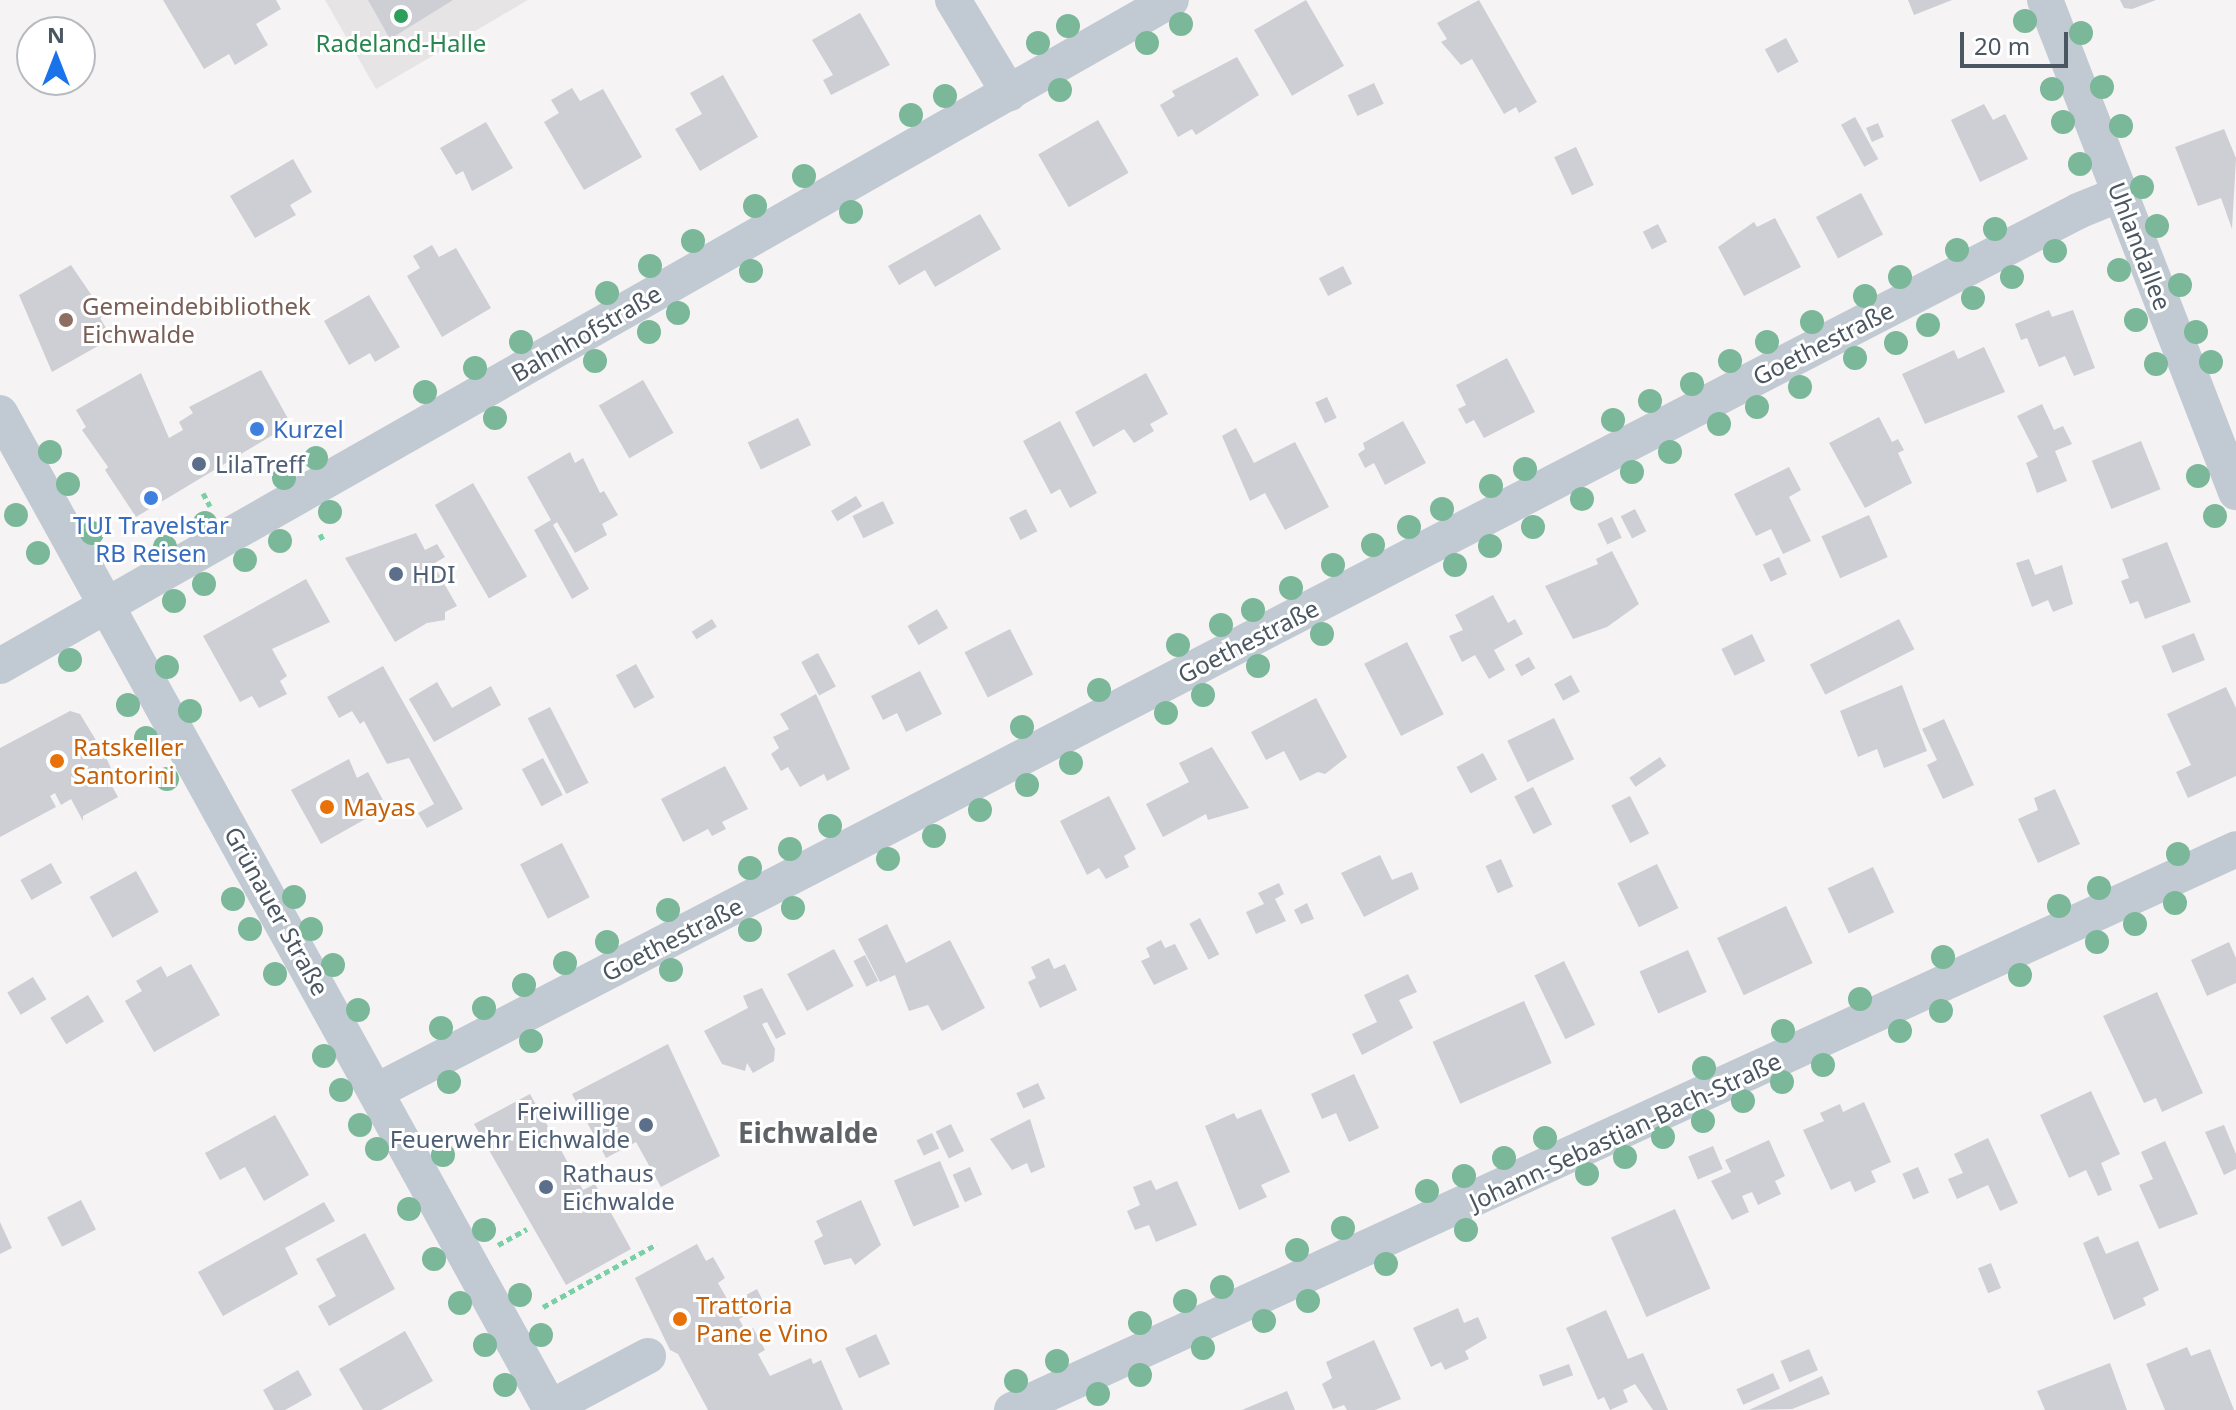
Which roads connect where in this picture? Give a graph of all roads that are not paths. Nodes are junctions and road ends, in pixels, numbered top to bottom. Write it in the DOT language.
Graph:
graph roads {
  1 [pos="953,0"];
  2 [pos="1171,0"];
  3 [pos="2045,0"];
  4 [pos="1009,93"];
  5 [pos="2120,194"];
  6 [pos="0,413"];
  7 [pos="2222,413"];
  8 [pos="2236,492"];
  9 [pos="108,604"];
  10 [pos="0,666"];
  11 [pos="2236,849"];
  12 [pos="377,1091"];
  13 [pos="648,1356"];
  14 [pos="550,1409"];
  15 [pos="1012,1410"];
  1 -- 4 [label="street"];
  2 -- 4 [label="street, Bahnhofstraße"];
  3 -- 5 [label="street, Uhlandallee"];
  4 -- 9 [label="street, Bahnhofstraße"];
  5 -- 7 [label="street, Uhlandallee"];
  5 -- 12 [label="street, Goethestraße"];
  6 -- 9 [label="street, Grünauer Straße"];
  7 -- 8 [label="street, Uhlandallee"];
  9 -- 10 [label="street, Bahnhofstraße"];
  9 -- 12 [label="street, Grünauer Straße"];
  11 -- 15 [label="street, Johann-Sebastian-Bach-Straße"];
  12 -- 14 [label="street, Grünauer Straße"];
  13 -- 14 [label="street"];
}
